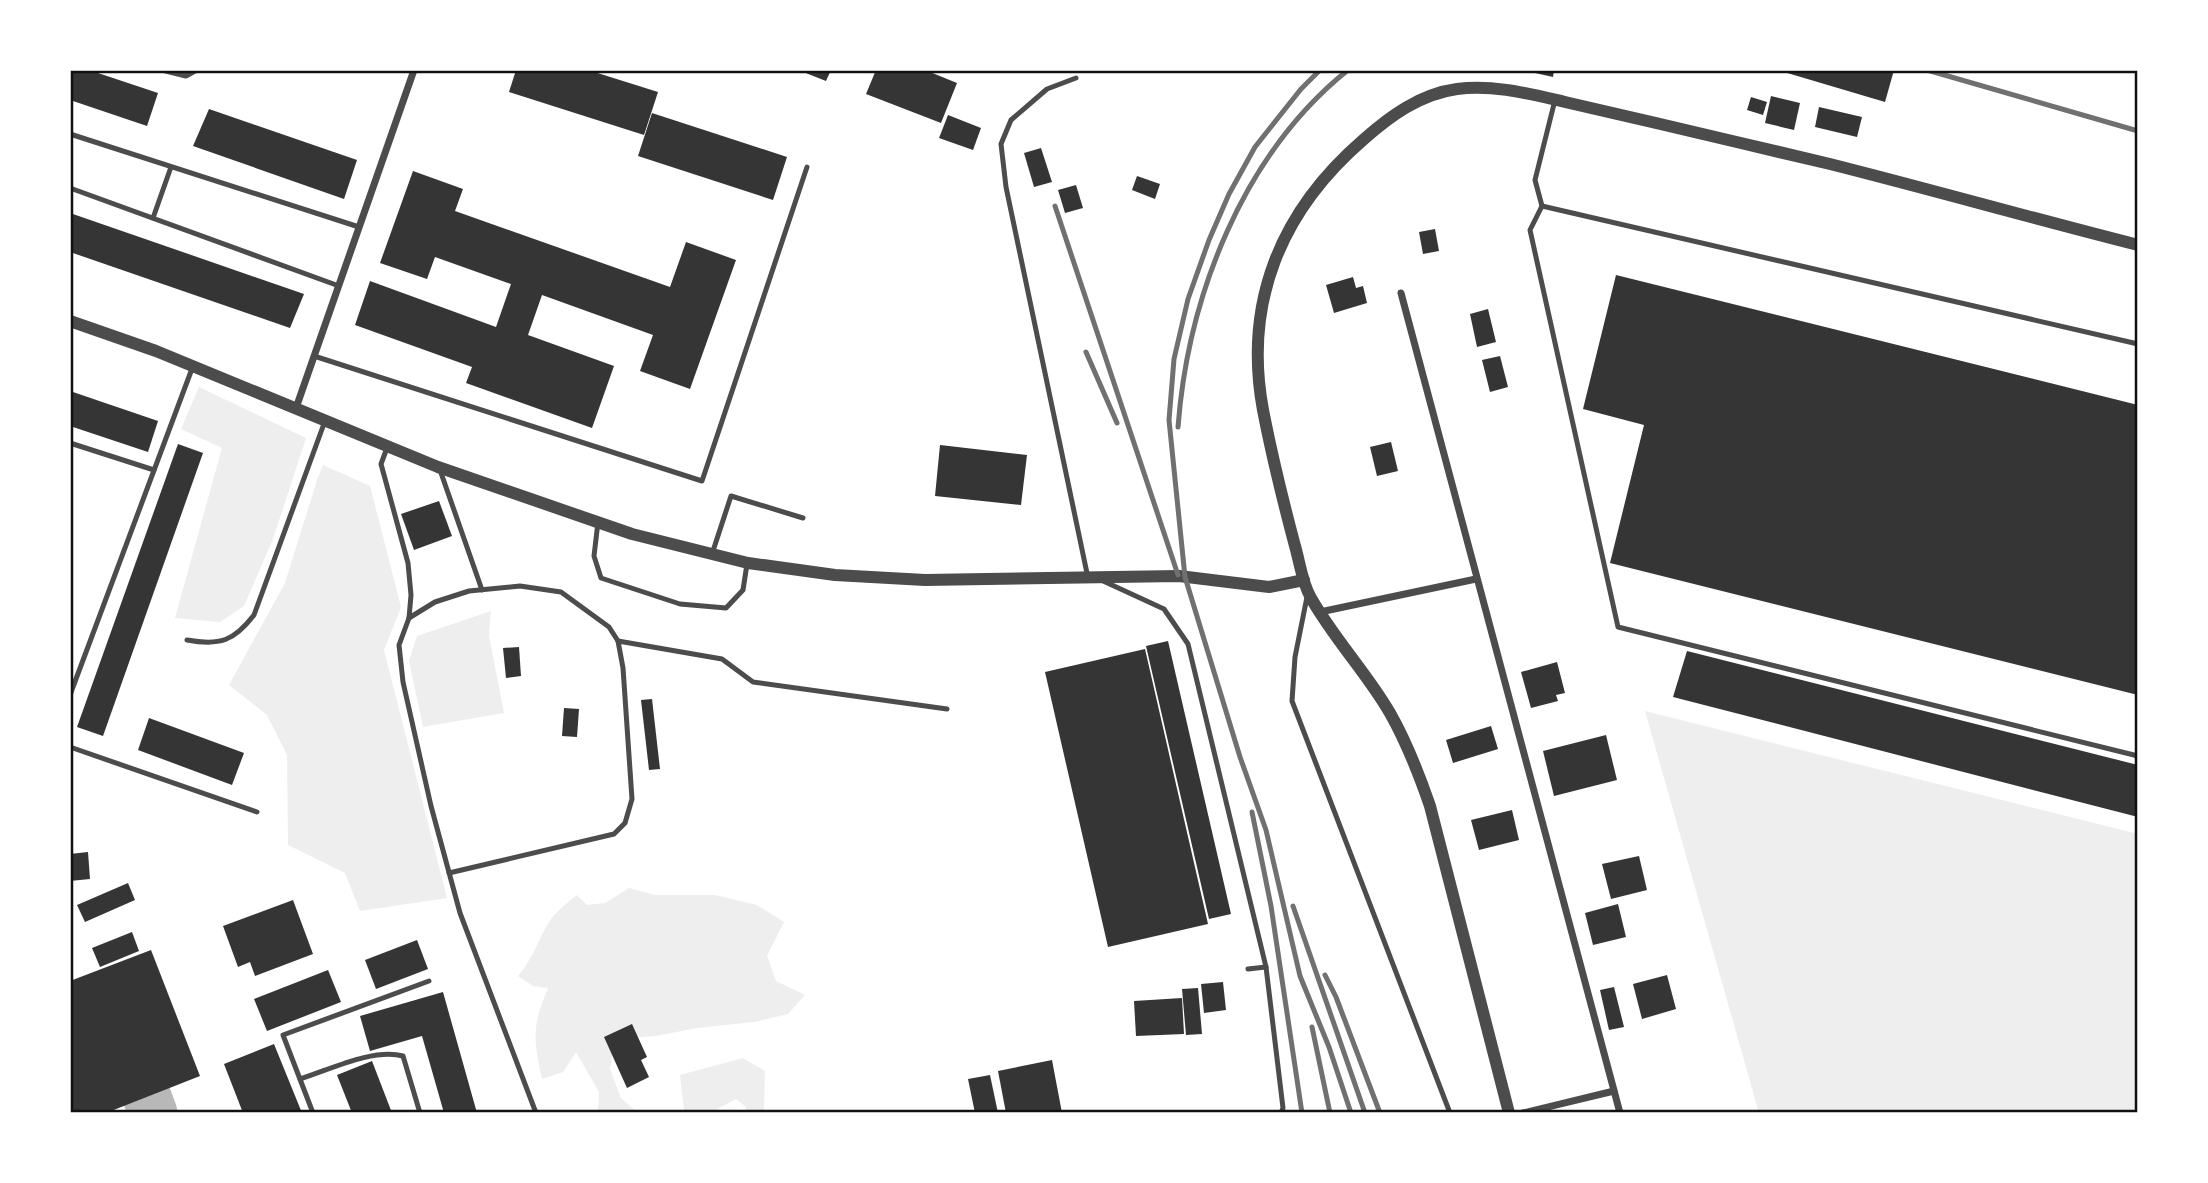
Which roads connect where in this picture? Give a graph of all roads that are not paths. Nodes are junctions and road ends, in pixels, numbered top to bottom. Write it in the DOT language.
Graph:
graph roads {
  1 [pos="166,70"];
  2 [pos="195,70"];
  3 [pos="414,70"];
  4 [pos="1076,78"];
  5 [pos="1555,100"];
  6 [pos="70,134"];
  7 [pos="172,167"];
  8 [pos="807,167"];
  9 [pos="70,188"];
  10 [pos="1542,206"];
  11 [pos="153,218"];
  12 [pos="359,227"];
  13 [pos="2138,245"];
  14 [pos="339,286"];
  15 [pos="1401,293"];
  16 [pos="70,321"];
  17 [pos="2138,344"];
  18 [pos="314,356"];
  19 [pos="193,366"];
  20 [pos="296,408"];
  21 [pos="325,421"];
  22 [pos="70,443"];
  23 [pos="388,446"];
  24 [pos="438,467"];
  25 [pos="154,470"];
  26 [pos="803,518"];
  27 [pos="598,522"];
  28 [pos="712,554"];
  29 [pos="748,563"];
  30 [pos="1092,578"];
  31 [pos="1476,579"];
  32 [pos="1304,580"];
  33 [pos="482,590"];
  34 [pos="1308,594"];
  35 [pos="1320,612"];
  36 [pos="409,618"];
  37 [pos="187,640"];
  38 [pos="618,641"];
  39 [pos="70,695"];
  40 [pos="947,709"];
  41 [pos="70,747"];
  42 [pos="2138,756"];
  43 [pos="257,811"];
  44 [pos="449,873"];
  45 [pos="1266,967"];
  46 [pos="1248,969"];
  47 [pos="429,981"];
  48 [pos="300,1079"];
  49 [pos="1614,1091"];
  50 [pos="313,1113"];
  51 [pos="420,1113"];
  52 [pos="536,1113"];
  53 [pos="1281,1113"];
  54 [pos="1450,1113"];
  55 [pos="1509,1113"];
  56 [pos="1523,1113"];
  57 [pos="1620,1113"];
  1 -- 2 [label="street"];
  3 -- 12 [label="street"];
  4 -- 30 [label="lane"];
  5 -- 10 [label="lane"];
  5 -- 13 [label="street"];
  5 -- 32 [label="street"];
  6 -- 7 [label="lane"];
  7 -- 11 [label="lane"];
  7 -- 12 [label="lane"];
  8 -- 18 [label="lane"];
  9 -- 11 [label="lane"];
  10 -- 17 [label="lane"];
  10 -- 42 [label="lane"];
  11 -- 14 [label="lane"];
  12 -- 14 [label="street"];
  14 -- 18 [label="street"];
  15 -- 31 [label="street"];
  16 -- 19 [label="street"];
  18 -- 20 [label="street"];
  19 -- 20 [label="street"];
  19 -- 25 [label="lane"];
  20 -- 21 [label="street"];
  21 -- 23 [label="street"];
  21 -- 37 [label="lane"];
  22 -- 25 [label="lane"];
  23 -- 24 [label="street"];
  23 -- 36 [label="lane"];
  24 -- 27 [label="street"];
  24 -- 33 [label="lane"];
  25 -- 39 [label="lane"];
  26 -- 28 [label="lane"];
  27 -- 28 [label="street"];
  27 -- 29 [label="lane"];
  28 -- 29 [label="street"];
  29 -- 30 [label="street"];
  30 -- 32 [label="street"];
  30 -- 45 [label="lane"];
  31 -- 35 [label="street"];
  31 -- 49 [label="street"];
  32 -- 34 [label="street"];
  33 -- 36 [label="lane"];
  33 -- 38 [label="lane"];
  34 -- 35 [label="street"];
  34 -- 54 [label="lane"];
  35 -- 55 [label="street"];
  36 -- 44 [label="lane"];
  38 -- 40 [label="lane"];
  38 -- 44 [label="lane"];
  41 -- 43 [label="lane"];
  44 -- 52 [label="lane"];
  45 -- 46 [label="lane"];
  45 -- 53 [label="lane"];
  47 -- 48 [label="lane"];
  48 -- 50 [label="lane"];
  48 -- 51 [label="lane"];
  49 -- 56 [label="street"];
  49 -- 57 [label="street"];
}
